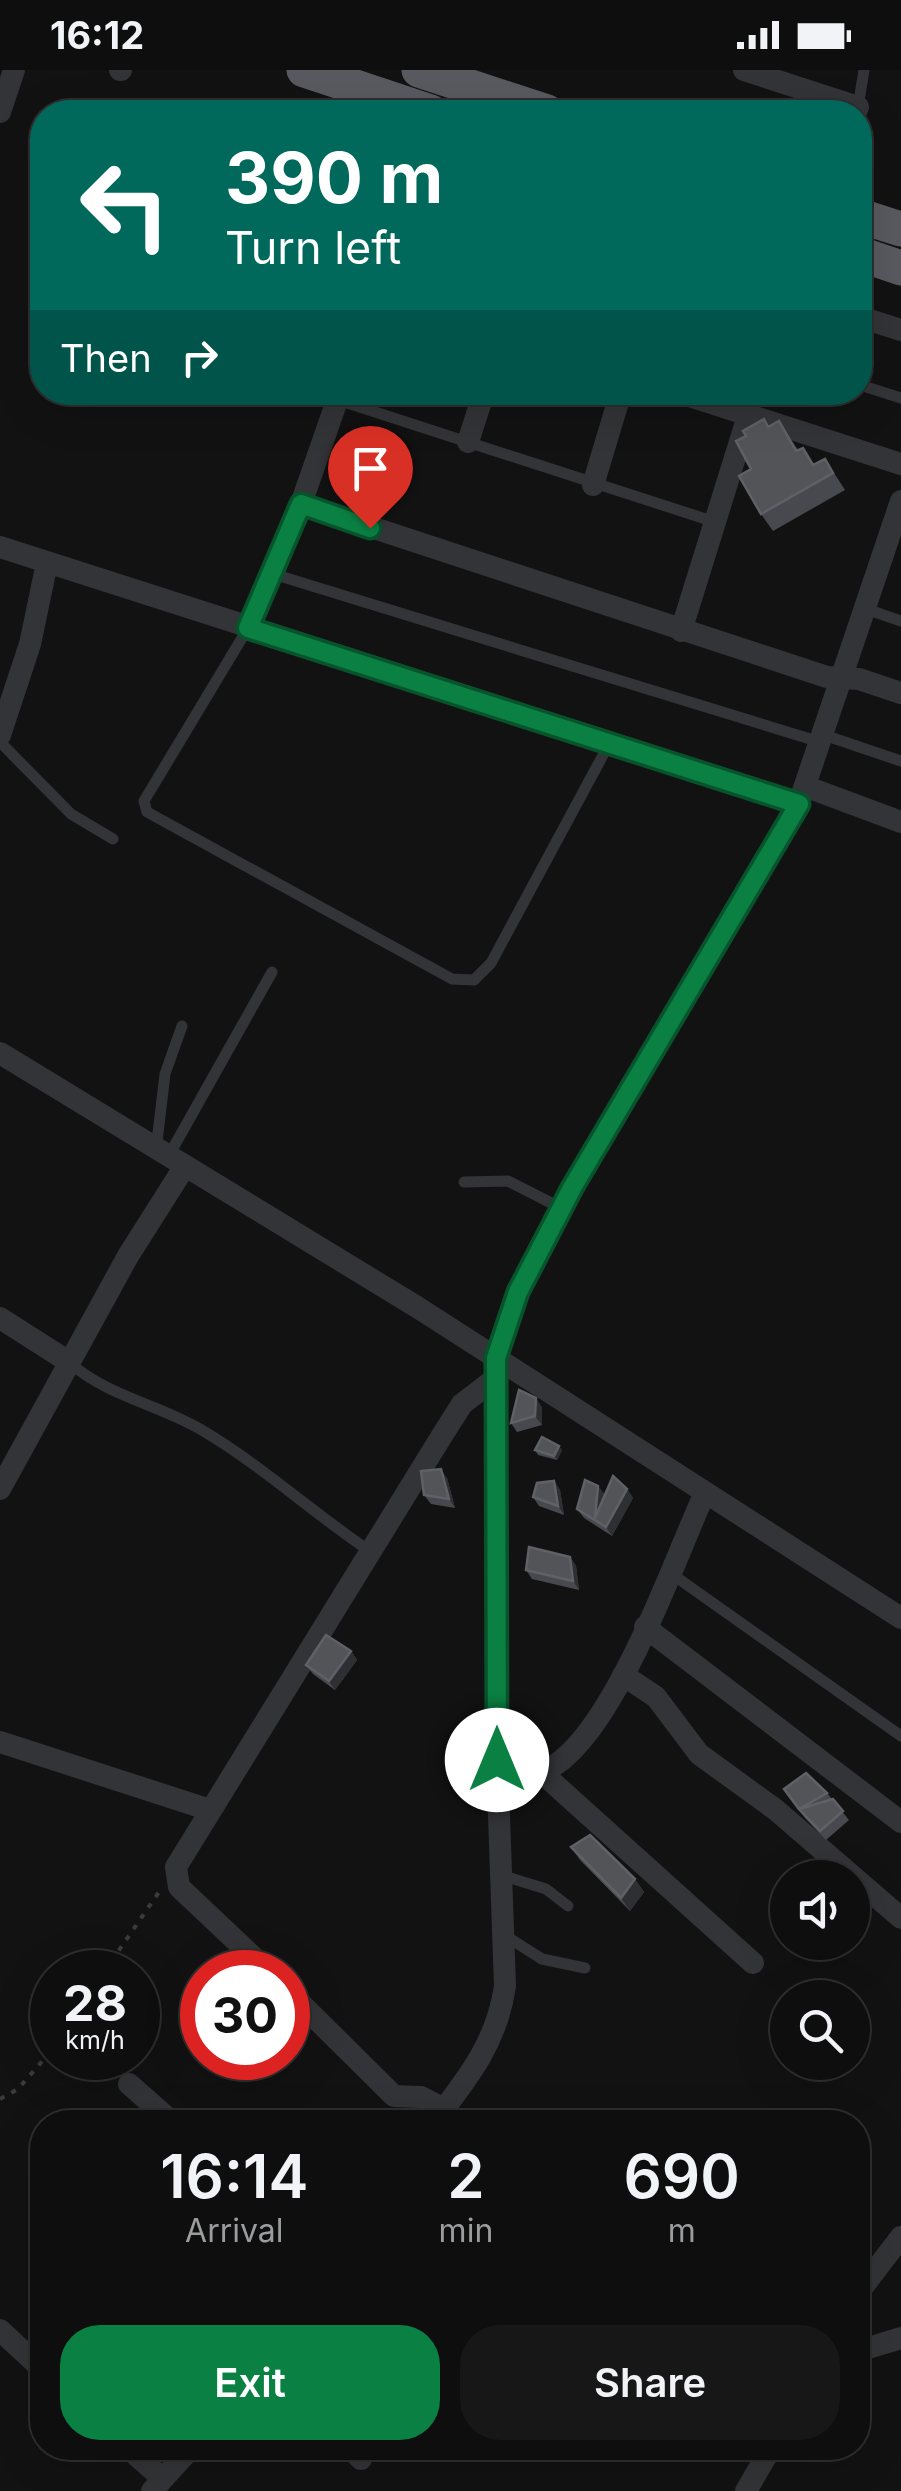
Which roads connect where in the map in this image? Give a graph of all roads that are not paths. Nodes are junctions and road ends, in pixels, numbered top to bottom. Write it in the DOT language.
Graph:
graph roads {
  1 [pos="14,70"];
  2 [pos="304,70"];
  3 [pos="419,70"];
  4 [pos="511,70"];
  5 [pos="744,70"];
  6 [pos="864,70"];
  7 [pos="353,86"];
  8 [pos="474,99"];
  9 [pos="376,100"];
  10 [pos="395,100"];
  11 [pos="543,100"];
  12 [pos="829,100"];
  13 [pos="859,100"];
  14 [pos="0,112"];
  15 [pos="872,205"];
  16 [pos="872,220"];
  17 [pos="899,229"];
  18 [pos="872,258"];
  19 [pos="901,268"];
  20 [pos="872,322"];
  21 [pos="901,330"];
  22 [pos="872,389"];
  23 [pos="901,398"];
  24 [pos="336,405"];
  25 [pos="364,405"];
  26 [pos="480,405"];
  27 [pos="617,405"];
  28 [pos="715,405"];
  29 [pos="748,416"];
  30 [pos="468,442"];
  31 [pos="901,464"];
  32 [pos="593,485"];
  33 [pos="901,501"];
  34 [pos="301,504"];
  35 [pos="716,522"];
  36 [pos="0,547"];
  37 [pos="893,552"];
  38 [pos="48,563"];
  39 [pos="270,573"];
  40 [pos="866,608"];
  41 [pos="901,621"];
  42 [pos="248,628"];
  43 [pos="682,631"];
  44 [pos="843,678"];
  45 [pos="901,694"];
  46 [pos="0,738"];
  47 [pos="823,739"];
  48 [pos="609,744"];
  49 [pos="901,761"];
  50 [pos="803,795"];
  51 [pos="901,822"];
  52 [pos="112,839"];
  53 [pos="272,972"];
  54 [pos="182,1026"];
  55 [pos="0,1054"];
  56 [pos="170,1158"];
  57 [pos="464,1182"];
  58 [pos="561,1208"];
  59 [pos="0,1318"];
  60 [pos="69,1362"];
  61 [pos="496,1368"];
  62 [pos="0,1490"];
  63 [pos="704,1495"];
  64 [pos="371,1552"];
  65 [pos="669,1572"];
  66 [pos="901,1618"];
  67 [pos="644,1627"];
  68 [pos="623,1675"];
  69 [pos="901,1736"];
  70 [pos="0,1742"];
  71 [pos="497,1760"];
  72 [pos="541,1772"];
  73 [pos="210,1810"];
  74 [pos="901,1822"];
  75 [pos="502,1875"];
  76 [pos="568,1906"];
  77 [pos="901,1918"];
  78 [pos="504,1935"];
  79 [pos="245,1950"];
  80 [pos="754,1962"];
  81 [pos="585,1968"];
  82 [pos="310,2014"];
  83 [pos="130,2084"];
  84 [pos="159,2110"];
  85 [pos="432,2110"];
  86 [pos="444,2110"];
  87 [pos="901,2237"];
  88 [pos="870,2277"];
  89 [pos="0,2330"];
  90 [pos="899,2343"];
  91 [pos="870,2349"];
  92 [pos="30,2358"];
  93 [pos="137,2460"];
  94 [pos="179,2460"];
  95 [pos="763,2460"];
  96 [pos="157,2485"];
  97 [pos="746,2491"];
  1 -- 14 [label="street"];
  2 -- 7 [label="highway"];
  3 -- 8 [label="highway"];
  4 -- 11 [label="highway"];
  5 -- 12 [label="street"];
  6 -- 13 [label="lane"];
  7 -- 9 [label="street"];
  7 -- 10 [label="highway"];
  15 -- 17 [label="street"];
  16 -- 17 [label="highway"];
  18 -- 19 [label="highway"];
  20 -- 21 [label="street"];
  22 -- 23 [label="lane"];
  24 -- 34 [label="street"];
  25 -- 30 [label="lane"];
  26 -- 30 [label="street"];
  27 -- 32 [label="street"];
  28 -- 29 [label="street"];
  29 -- 31 [label="street"];
  29 -- 35 [label="street"];
  30 -- 32 [label="lane"];
  32 -- 35 [label="lane"];
  33 -- 37 [label="street"];
  34 -- 39 [label="street"];
  34 -- 43 [label="street"];
  35 -- 43 [label="street"];
  36 -- 38 [label="street"];
  37 -- 40 [label="street"];
  38 -- 42 [label="street"];
  38 -- 46 [label="street"];
  39 -- 42 [label="street"];
  39 -- 47 [label="lane"];
  40 -- 41 [label="lane"];
  40 -- 44 [label="street"];
  42 -- 48 [label="street"];
  42 -- 48 [label="lane"];
  43 -- 44 [label="street"];
  44 -- 45 [label="street"];
  44 -- 47 [label="street"];
  46 -- 52 [label="lane"];
  47 -- 49 [label="lane"];
  47 -- 50 [label="street"];
  48 -- 50 [label="street"];
  50 -- 51 [label="street"];
  50 -- 58 [label="street"];
  53 -- 56 [label="lane"];
  54 -- 56 [label="lane"];
  55 -- 56 [label="street"];
  56 -- 60 [label="street"];
  56 -- 61 [label="street"];
  57 -- 58 [label="lane"];
  58 -- 61 [label="street"];
  59 -- 60 [label="street"];
  60 -- 62 [label="street"];
  60 -- 64 [label="lane"];
  61 -- 63 [label="street"];
  61 -- 64 [label="street"];
  61 -- 71 [label="street"];
  63 -- 65 [label="street"];
  63 -- 66 [label="street"];
  64 -- 73 [label="street"];
  65 -- 67 [label="street"];
  65 -- 69 [label="lane"];
  67 -- 68 [label="street"];
  67 -- 74 [label="street"];
  68 -- 72 [label="street"];
  68 -- 77 [label="street"];
  70 -- 73 [label="street"];
  71 -- 72 [label="street"];
  71 -- 75 [label="street"];
  72 -- 80 [label="street"];
  73 -- 79 [label="street"];
  75 -- 76 [label="lane"];
  75 -- 78 [label="street"];
  78 -- 81 [label="lane"];
  78 -- 86 [label="street"];
  82 -- 85 [label="street"];
  83 -- 84 [label="street"];
  87 -- 88 [label="street"];
  89 -- 92 [label="street"];
  90 -- 91 [label="street"];
  93 -- 96 [label="street"];
  94 -- 96 [label="street"];
  95 -- 97 [label="street"];
}
